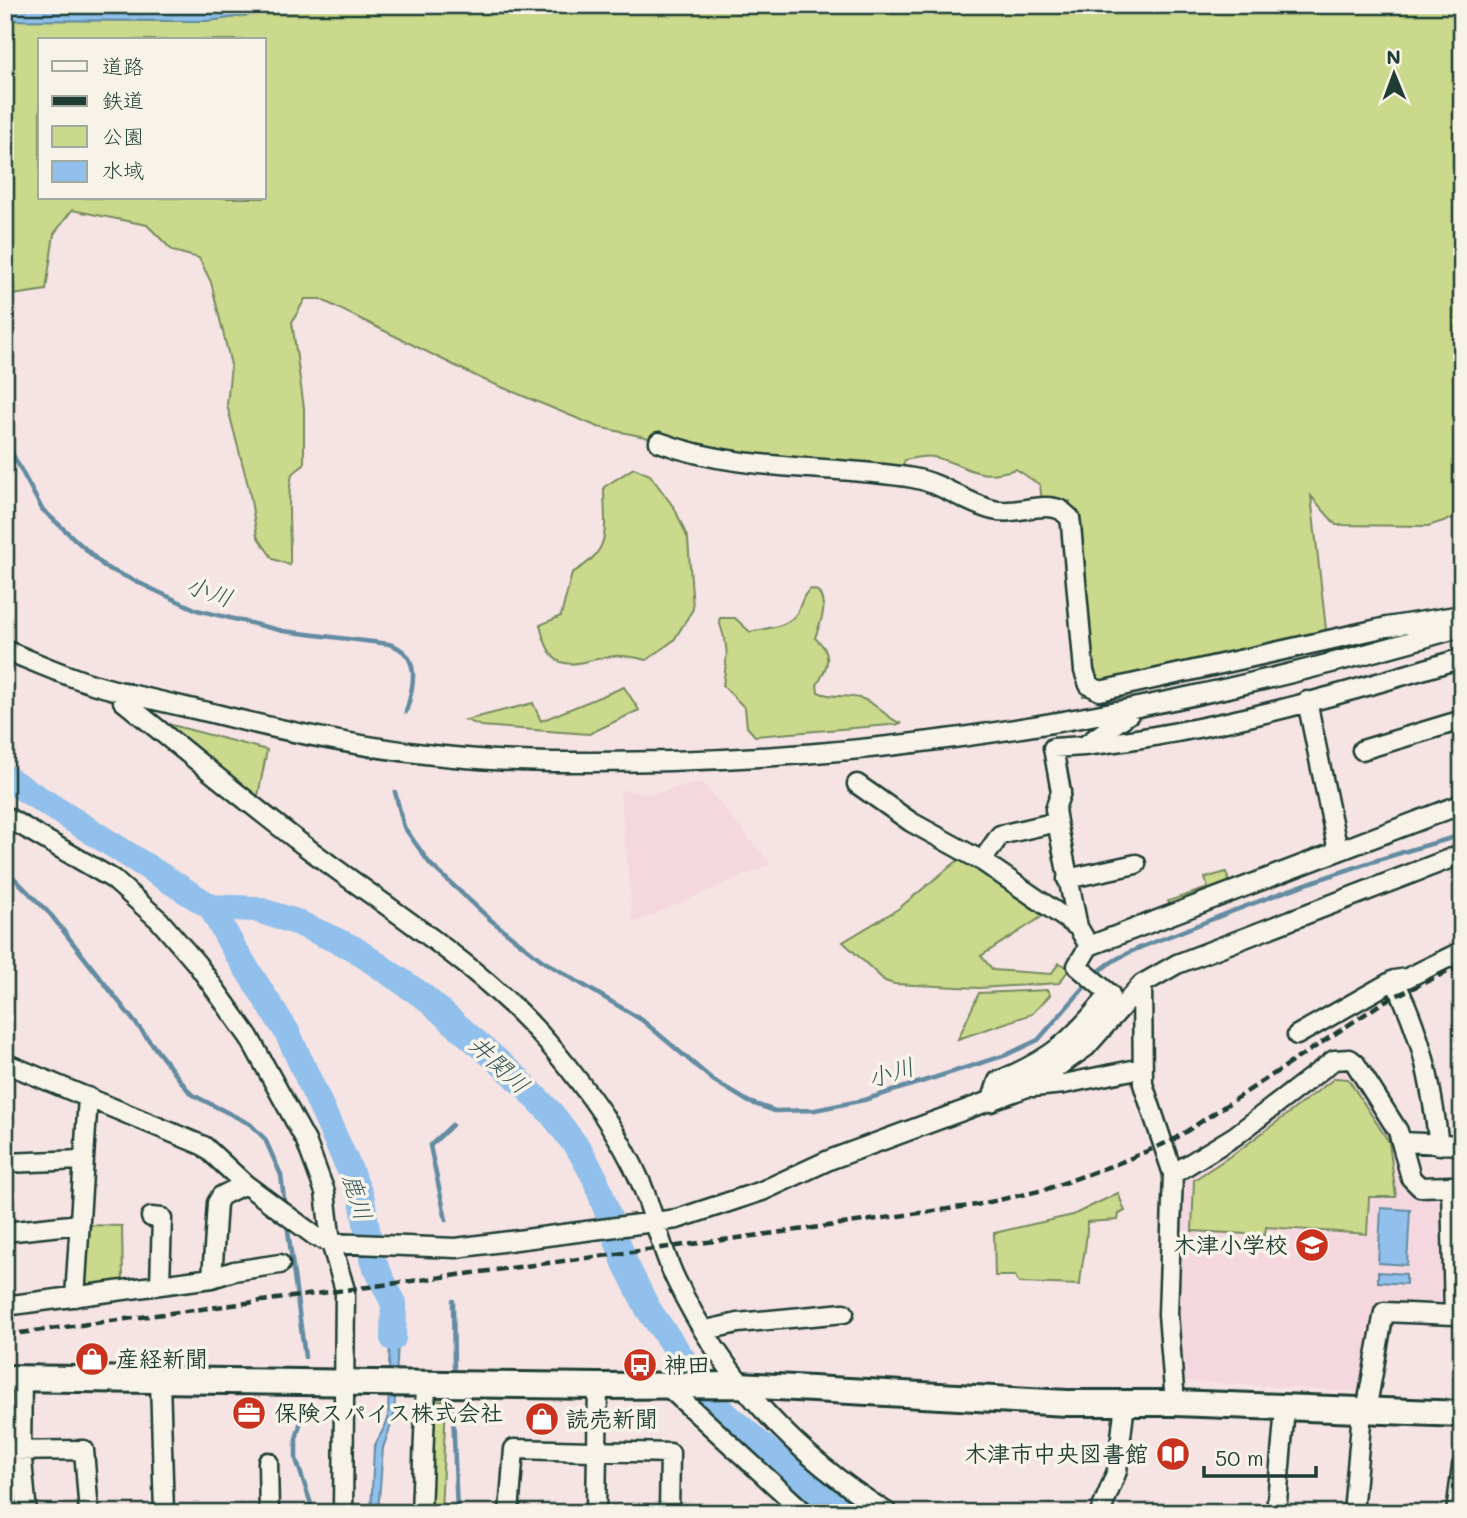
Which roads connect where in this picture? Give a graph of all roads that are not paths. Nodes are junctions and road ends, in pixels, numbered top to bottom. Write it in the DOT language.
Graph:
graph roads {
  1 [pos="659,442"];
  2 [pos="1462,615"];
  3 [pos="1456,631"];
  4 [pos="5,650"];
  5 [pos="1462,658"];
  6 [pos="124,692"];
  7 [pos="1307,701"];
  8 [pos="1137,708"];
  9 [pos="1462,720"];
  10 [pos="1084,746"];
  11 [pos="1362,750"];
  12 [pos="858,784"];
  13 [pos="1462,804"];
  14 [pos="5,816"];
  15 [pos="1056,822"];
  16 [pos="1338,851"];
  17 [pos="1462,854"];
  18 [pos="982,861"];
  19 [pos="1136,864"];
  20 [pos="1068,879"];
  21 [pos="1078,927"];
  22 [pos="1089,946"];
  23 [pos="1462,951"];
  24 [pos="1394,980"];
  25 [pos="1142,984"];
  26 [pos="1297,1035"];
  27 [pos="5,1063"];
  28 [pos="1142,1068"];
  29 [pos="1030,1086"];
  30 [pos="88,1097"];
  31 [pos="991,1102"];
  32 [pos="1404,1142"];
  33 [pos="1439,1145"];
  34 [pos="1462,1145"];
  35 [pos="83,1160"];
  36 [pos="5,1163"];
  37 [pos="1173,1174"];
  38 [pos="245,1184"];
  39 [pos="151,1217"];
  40 [pos="649,1222"];
  41 [pos="79,1224"];
  42 [pos="5,1231"];
  43 [pos="1458,1232"];
  44 [pos="336,1243"];
  45 [pos="280,1264"];
  46 [pos="212,1278"];
  47 [pos="160,1284"];
  48 [pos="75,1297"];
  49 [pos="5,1306"];
  50 [pos="844,1313"];
  51 [pos="706,1330"];
  52 [pos="14,1378"];
  53 [pos="160,1380"];
  54 [pos="350,1384"];
  55 [pos="422,1384"];
  56 [pos="735,1385"];
  57 [pos="677,1386"];
  58 [pos="598,1387"];
  59 [pos="1175,1403"];
  60 [pos="1125,1404"];
  61 [pos="1285,1408"];
  62 [pos="1364,1412"];
  63 [pos="1462,1414"];
  64 [pos="13,1451"];
  65 [pos="597,1451"];
  66 [pos="268,1462"];
  67 [pos="1462,1466"];
  68 [pos="27,1513"];
  69 [pos="89,1513"];
  70 [pos="164,1513"];
  71 [pos="269,1513"];
  72 [pos="343,1513"];
  73 [pos="421,1513"];
  74 [pos="509,1513"];
  75 [pos="596,1513"];
  76 [pos="669,1513"];
  77 [pos="805,1513"];
  78 [pos="888,1513"];
  79 [pos="1100,1513"];
  80 [pos="1276,1513"];
  81 [pos="1353,1513"];
  82 [pos="1456,1513"];
  1 -- 2 [label="street"];
  3 -- 8 [label="street"];
  4 -- 6 [label="street"];
  5 -- 7 [label="street"];
  6 -- 8 [label="street"];
  6 -- 40 [label="street"];
  7 -- 10 [label="street"];
  7 -- 16 [label="street"];
  8 -- 10 [label="street"];
  9 -- 11 [label="street"];
  10 -- 15 [label="street"];
  12 -- 18 [label="street"];
  13 -- 16 [label="street"];
  14 -- 44 [label="street"];
  15 -- 18 [label="street"];
  15 -- 20 [label="street"];
  16 -- 22 [label="street"];
  17 -- 25 [label="street"];
  18 -- 21 [label="street"];
  19 -- 20 [label="street"];
  20 -- 21 [label="street"];
  21 -- 22 [label="street"];
  22 -- 31 [label="street"];
  23 -- 24 [label="street"];
  24 -- 26 [label="street"];
  24 -- 33 [label="street"];
  25 -- 28 [label="street"];
  25 -- 29 [label="street"];
  27 -- 30 [label="street"];
  28 -- 29 [label="street"];
  28 -- 37 [label="street"];
  29 -- 31 [label="street"];
  30 -- 35 [label="street"];
  30 -- 38 [label="street"];
  31 -- 40 [label="street"];
  32 -- 33 [label="street"];
  32 -- 37 [label="street"];
  32 -- 43 [label="street"];
  33 -- 34 [label="street"];
  35 -- 36 [label="street"];
  35 -- 41 [label="street"];
  37 -- 59 [label="street"];
  38 -- 44 [label="street"];
  38 -- 46 [label="street"];
  39 -- 47 [label="street"];
  40 -- 44 [label="street"];
  40 -- 51 [label="street"];
  41 -- 42 [label="street"];
  41 -- 48 [label="street"];
  43 -- 62 [label="street"];
  44 -- 54 [label="street"];
  45 -- 46 [label="street"];
  46 -- 47 [label="street"];
  47 -- 48 [label="street"];
  48 -- 49 [label="street"];
  50 -- 51 [label="street"];
  51 -- 56 [label="street"];
  52 -- 53 [label="street"];
  52 -- 64 [label="street"];
  53 -- 54 [label="street"];
  53 -- 70 [label="street"];
  54 -- 55 [label="street"];
  54 -- 72 [label="street"];
  55 -- 58 [label="street"];
  55 -- 73 [label="street"];
  56 -- 57 [label="street"];
  56 -- 60 [label="street"];
  56 -- 78 [label="street"];
  57 -- 58 [label="street"];
  57 -- 77 [label="street"];
  58 -- 65 [label="street"];
  59 -- 60 [label="street"];
  59 -- 61 [label="street"];
  60 -- 79 [label="street"];
  61 -- 62 [label="street"];
  61 -- 80 [label="street"];
  62 -- 63 [label="street"];
  62 -- 81 [label="street"];
  64 -- 68 [label="street"];
  64 -- 69 [label="street"];
  65 -- 74 [label="street"];
  65 -- 75 [label="street"];
  65 -- 76 [label="street"];
  66 -- 71 [label="street"];
  67 -- 82 [label="street"];
}
